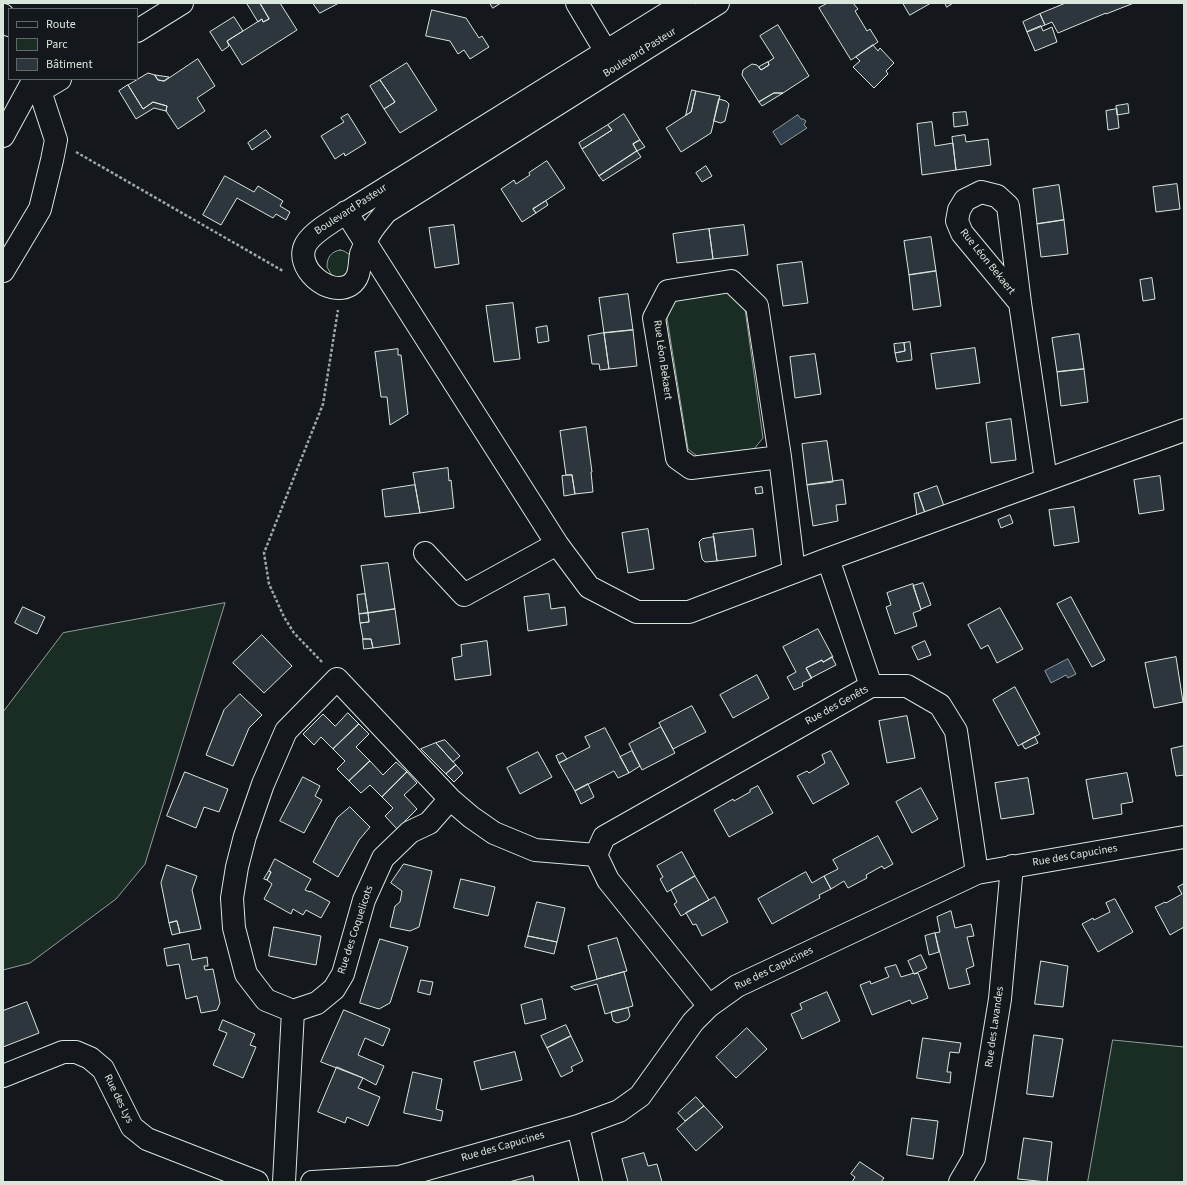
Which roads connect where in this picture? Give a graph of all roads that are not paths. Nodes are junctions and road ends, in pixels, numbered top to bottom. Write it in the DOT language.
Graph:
graph roads {
  1 [pos="182,3"];
  2 [pos="577,3"];
  3 [pos="684,3"];
  4 [pos="718,3"];
  5 [pos="138,30"];
  6 [pos="611,60"];
  7 [pos="54,80"];
  8 [pos="36,83"];
  9 [pos="3,136"];
  10 [pos="346,212"];
  11 [pos="366,243"];
  12 [pos="3,271"];
  13 [pos="1020,303"];
  14 [pos="1184,430"];
  15 [pos="780,457"];
  16 [pos="1046,480"];
  17 [pos="557,544"];
  18 [pos="425,553"];
  19 [pos="828,558"];
  20 [pos="794,572"];
  21 [pos="871,686"];
  22 [pos="450,799"];
  23 [pos="1184,837"];
  24 [pos="596,855"];
  25 [pos="1012,866"];
  26 [pos="977,873"];
  27 [pos="709,1006"];
  28 [pos="293,1011"];
  29 [pos="3,1076"];
  30 [pos="578,1126"];
  31 [pos="336,1181"];
  32 [pos="256,1182"];
  33 [pos="284,1182"];
  34 [pos="312,1182"];
  35 [pos="592,1182"];
  36 [pos="960,1182"];
  1 -- 5 [label="street"];
  2 -- 6 [label="street"];
  3 -- 6 [label="street, Boulevard Pasteur"];
  4 -- 6 [label="street, Boulevard Pasteur"];
  6 -- 10 [label="street, Boulevard Pasteur"];
  6 -- 11 [label="street, Boulevard Pasteur"];
  7 -- 8 [label="street"];
  8 -- 9 [label="street"];
  8 -- 12 [label="street"];
  10 -- 11 [label="street"];
  10 -- 11 [label="street, Boulevard Pasteur"];
  11 -- 17 [label="street"];
  13 -- 16 [label="street, Rue Léon Bekaert"];
  14 -- 16 [label="street"];
  15 -- 15 [label="street, Rue Léon Bekaert"];
  15 -- 20 [label="street, Rue Léon Bekaert"];
  16 -- 19 [label="street"];
  17 -- 18 [label="street"];
  17 -- 20 [label="street"];
  19 -- 20 [label="street"];
  19 -- 21 [label="street"];
  21 -- 24 [label="street, Rue des Genêts"];
  21 -- 26 [label="street, Rue des Genêts"];
  22 -- 24 [label="street"];
  22 -- 28 [label="street, Rue des Coquelicots"];
  22 -- 28 [label="street"];
  23 -- 25 [label="street, Rue des Capucines"];
  24 -- 27 [label="street"];
  25 -- 26 [label="street, Rue des Capucines"];
  25 -- 36 [label="street, Rue des Lavandes"];
  26 -- 27 [label="street, Rue des Capucines"];
  27 -- 30 [label="street, Rue des Capucines"];
  28 -- 33 [label="street"];
  29 -- 32 [label="street, Rue des Lys"];
  30 -- 31 [label="street, Rue des Capucines"];
  30 -- 35 [label="street"];
  31 -- 34 [label="street"];
}
